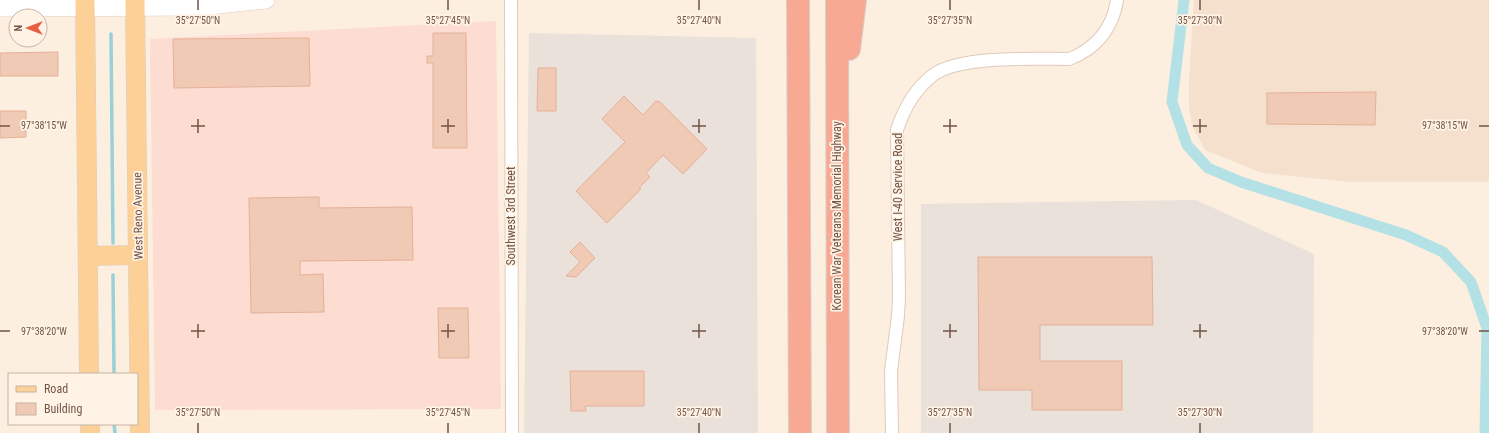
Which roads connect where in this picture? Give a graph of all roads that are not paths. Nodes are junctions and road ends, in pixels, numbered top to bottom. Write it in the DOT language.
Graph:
graph roads {
  1 [pos="266,0"];
  2 [pos="511,0"];
  3 [pos="793,0"];
  4 [pos="798,0"];
  5 [pos="837,0"];
  6 [pos="855,0"];
  7 [pos="1117,0"];
  8 [pos="86,4"];
  9 [pos="135,4"];
  10 [pos="0,8"];
  11 [pos="798,29"];
  12 [pos="836,154"];
  13 [pos="138,255"];
  14 [pos="88,256"];
  15 [pos="89,373"];
  16 [pos="140,433"];
  17 [pos="512,433"];
  18 [pos="800,433"];
  19 [pos="838,433"];
  20 [pos="892,433"];
  1 -- 9 [label="main road"];
  2 -- 17 [label="street, Southwest 3rd Street"];
  3 -- 11 [label="highway"];
  4 -- 11 [label="highway"];
  5 -- 12 [label="highway, Korean War Veterans Memorial Highway"];
  6 -- 12 [label="highway"];
  7 -- 20 [label="street, West I-40 Service Road"];
  8 -- 9 [label="main road"];
  8 -- 10 [label="main road"];
  8 -- 14 [label="main road"];
  9 -- 13 [label="main road, West Reno Avenue"];
  11 -- 18 [label="highway"];
  12 -- 19 [label="highway, Korean War Veterans Memorial Highway"];
  13 -- 14 [label="main road"];
  13 -- 16 [label="main road, West Reno Avenue"];
  14 -- 15 [label="main road"];
}
